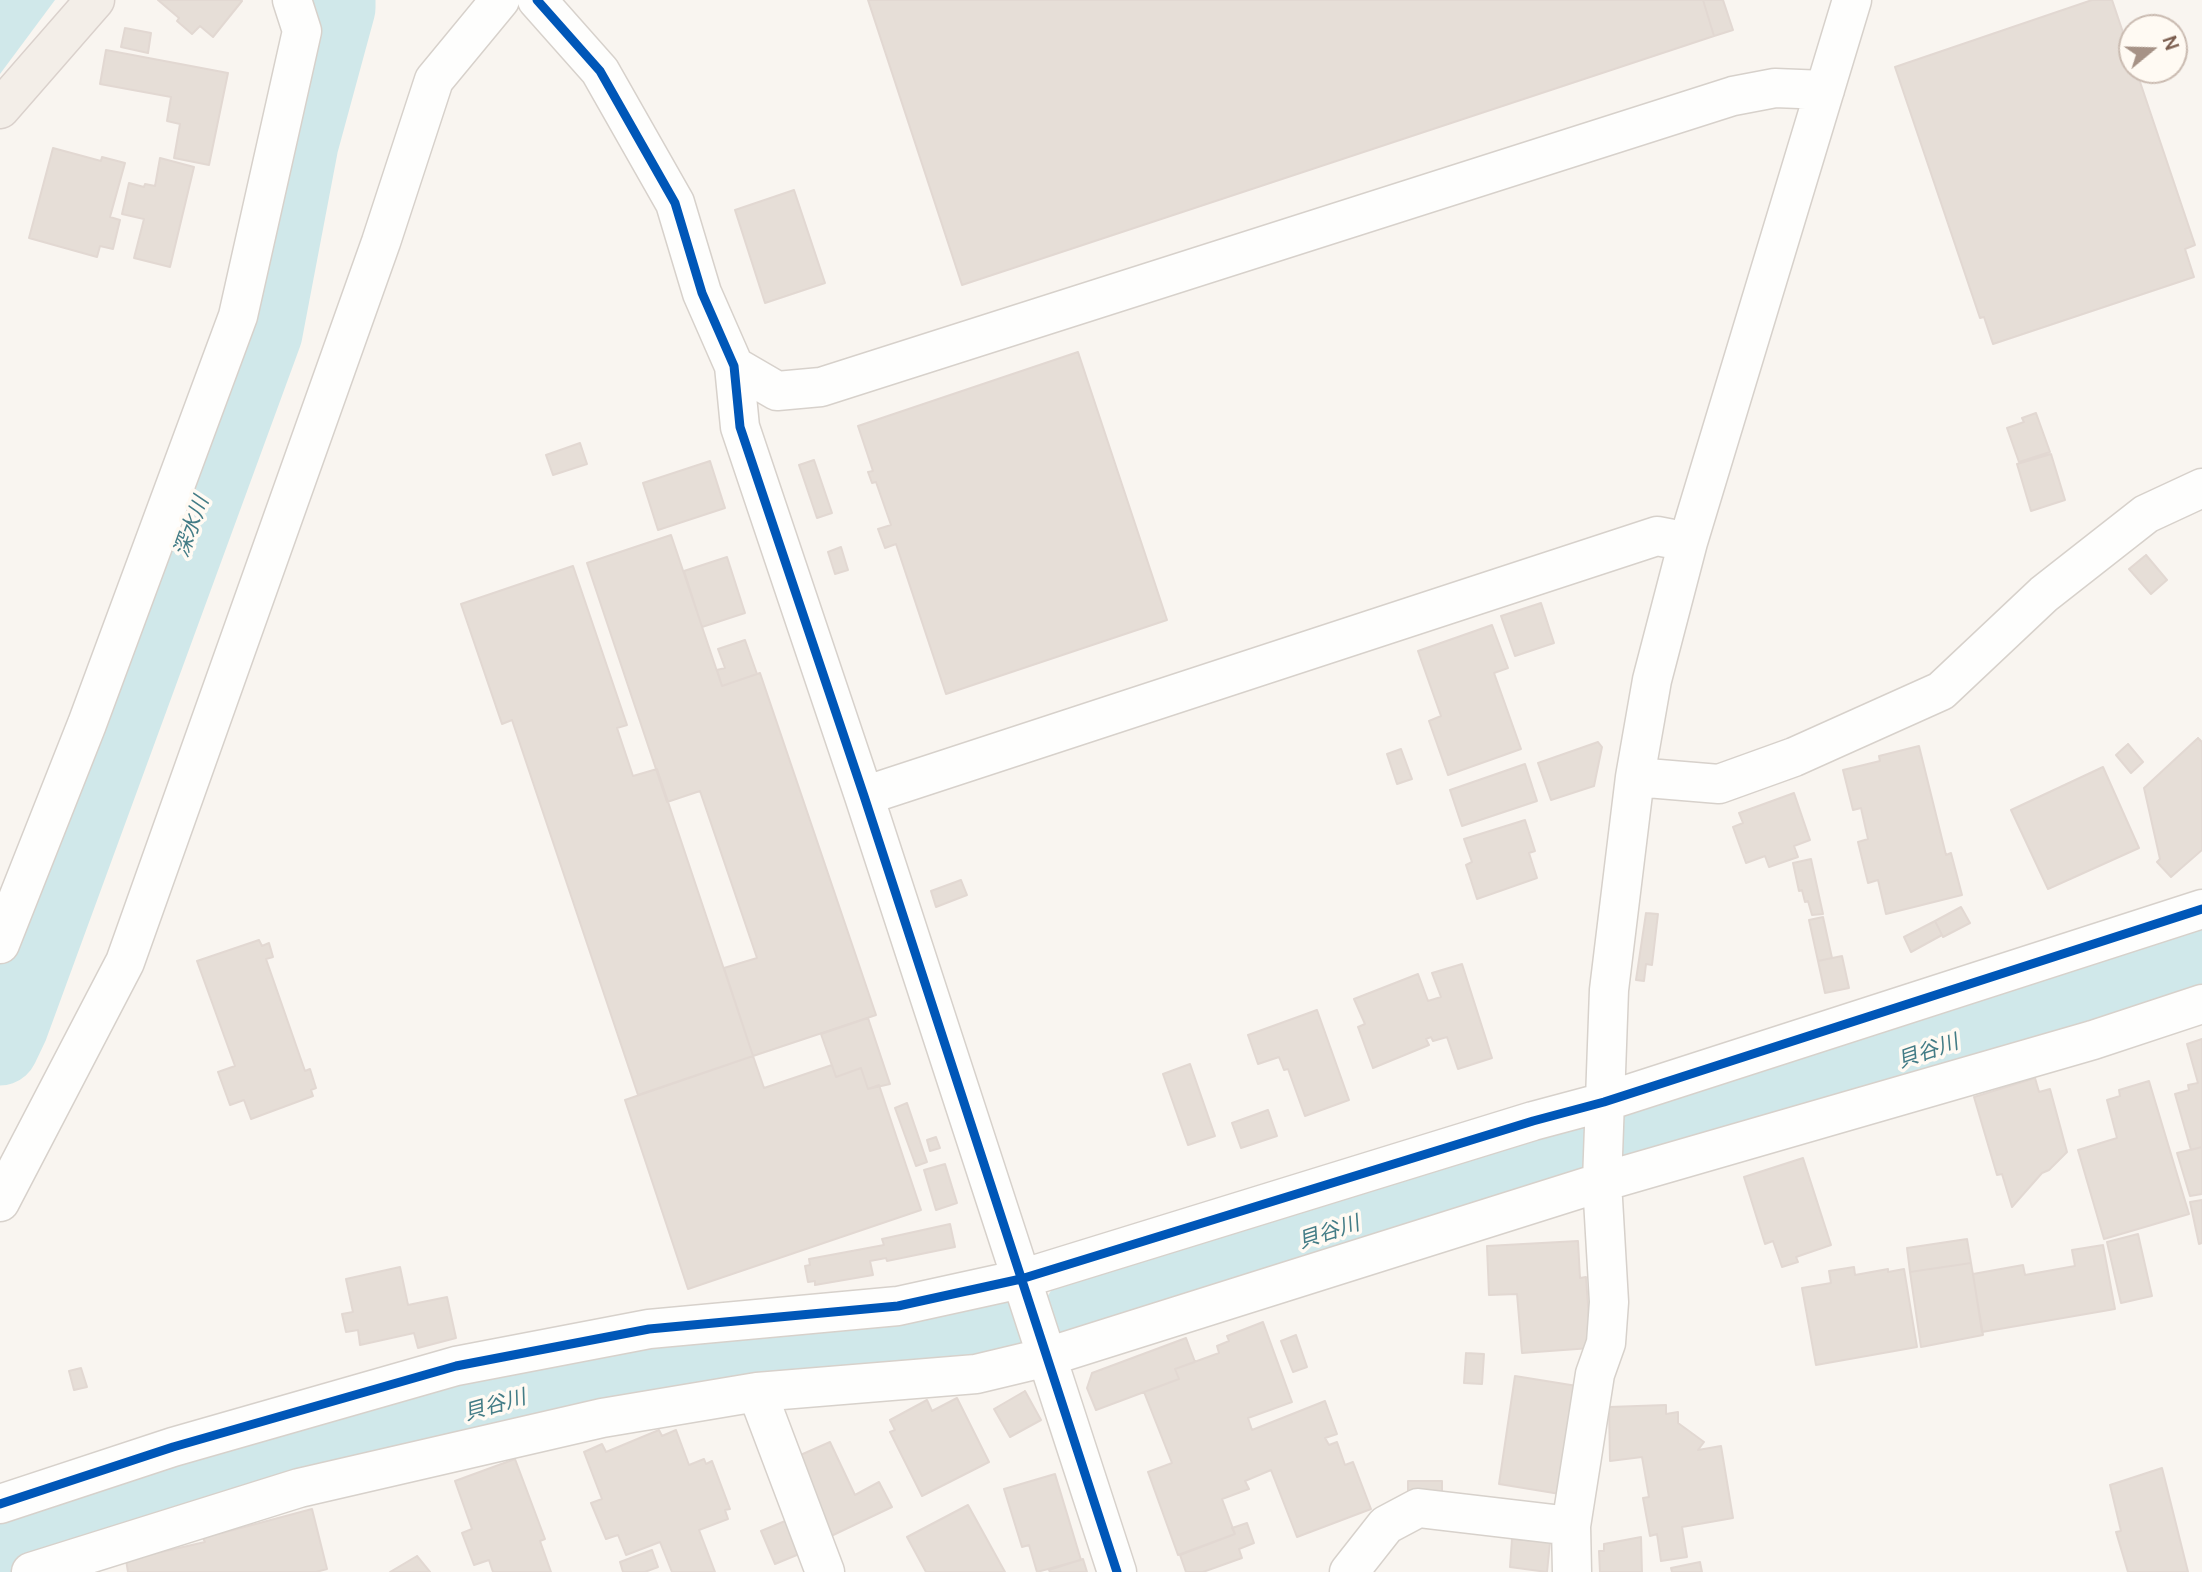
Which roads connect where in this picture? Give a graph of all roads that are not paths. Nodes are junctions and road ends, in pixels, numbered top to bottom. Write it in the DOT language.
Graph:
graph roads {
  1 [pos="95,0"];
  2 [pos="292,0"];
  3 [pos="500,0"];
  4 [pos="537,0"];
  5 [pos="1852,0"];
  6 [pos="1825,90"];
  7 [pos="0,108"];
  8 [pos="734,366"];
  9 [pos="2202,488"];
  10 [pos="1688,542"];
  11 [pos="1635,777"];
  12 [pos="864,796"];
  13 [pos="2202,909"];
  14 [pos="0,944"];
  15 [pos="2202,1004"];
  16 [pos="1604,1102"];
  17 [pos="1602,1182"];
  18 [pos="0,1202"];
  19 [pos="1021,1279"];
  20 [pos="1047,1357"];
  21 [pos="757,1392"];
  22 [pos="0,1504"];
  23 [pos="1571,1526"];
  24 [pos="32,1572"];
  25 [pos="825,1572"];
  26 [pos="1117,1572"];
  27 [pos="1349,1572"];
  28 [pos="1572,1572"];
  1 -- 7 [label="main road"];
  2 -- 14 [label="street"];
  3 -- 18 [label="street"];
  4 -- 8 [label="street"];
  5 -- 6 [label="street"];
  6 -- 8 [label="street"];
  6 -- 10 [label="street"];
  8 -- 12 [label="street"];
  9 -- 11 [label="street"];
  10 -- 11 [label="street"];
  10 -- 12 [label="street"];
  11 -- 16 [label="street"];
  12 -- 19 [label="street"];
  13 -- 16 [label="street"];
  15 -- 17 [label="street"];
  16 -- 17 [label="street"];
  16 -- 19 [label="street"];
  17 -- 20 [label="street"];
  17 -- 23 [label="street"];
  19 -- 20 [label="street"];
  19 -- 22 [label="street"];
  20 -- 21 [label="street"];
  20 -- 26 [label="street"];
  21 -- 24 [label="street"];
  21 -- 25 [label="street"];
  23 -- 27 [label="street"];
  23 -- 28 [label="street"];
}
